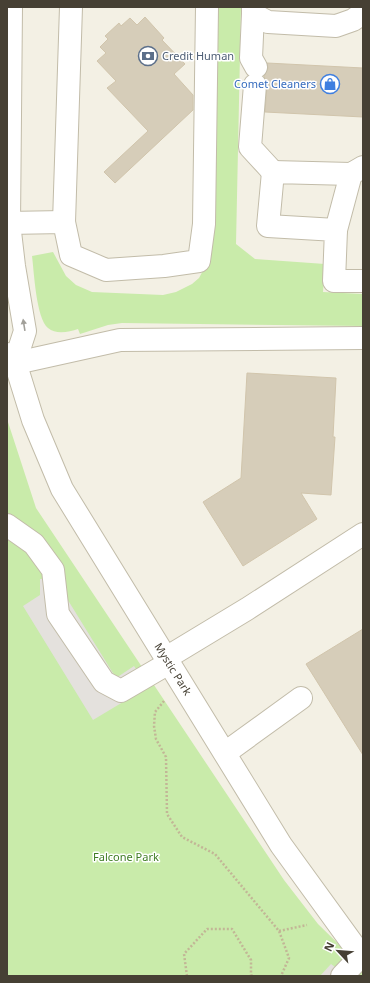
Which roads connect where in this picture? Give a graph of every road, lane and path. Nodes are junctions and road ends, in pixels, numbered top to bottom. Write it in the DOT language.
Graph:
graph roads {
  1 [pos="11,7"];
  2 [pos="71,7"];
  3 [pos="207,7"];
  4 [pos="253,11"];
  5 [pos="363,13"];
  6 [pos="357,171"];
  7 [pos="273,172"];
  8 [pos="64,222"];
  9 [pos="8,223"];
  10 [pos="336,230"];
  11 [pos="363,281"];
  12 [pos="363,338"];
  13 [pos="10,360"];
  14 [pos="7,525"];
  15 [pos="363,534"];
  16 [pos="168,660"];
  17 [pos="301,698"];
  18 [pos="164,702"];
  19 [pos="225,754"];
  20 [pos="307,925"];
  21 [pos="279,931"];
  22 [pos="362,956"];
  23 [pos="187,976"];
  24 [pos="253,976"];
  25 [pos="281,976"];
  26 [pos="342,976"];
  1 -- 9 [label="street"];
  2 -- 8 [label="street"];
  3 -- 8 [label="street"];
  4 -- 5 [label="street"];
  4 -- 7 [label="street"];
  6 -- 7 [label="street"];
  6 -- 10 [label="street"];
  7 -- 10 [label="street"];
  8 -- 9 [label="street"];
  13 -- 9 [label="street, one-way"];
  10 -- 11 [label="street"];
  12 -- 13 [label="street"];
  13 -- 16 [label="street, Mystic Park"];
  14 -- 16 [label="street"];
  15 -- 16 [label="street"];
  16 -- 19 [label="street, Mystic Park"];
  17 -- 19 [label="street"];
  18 -- 21 [label="path"];
  19 -- 22 [label="street, Mystic Park"];
  20 -- 21 [label="path"];
  21 -- 25 [label="path"];
  22 -- 26 [label="street"];
  23 -- 24 [label="path"];
}
